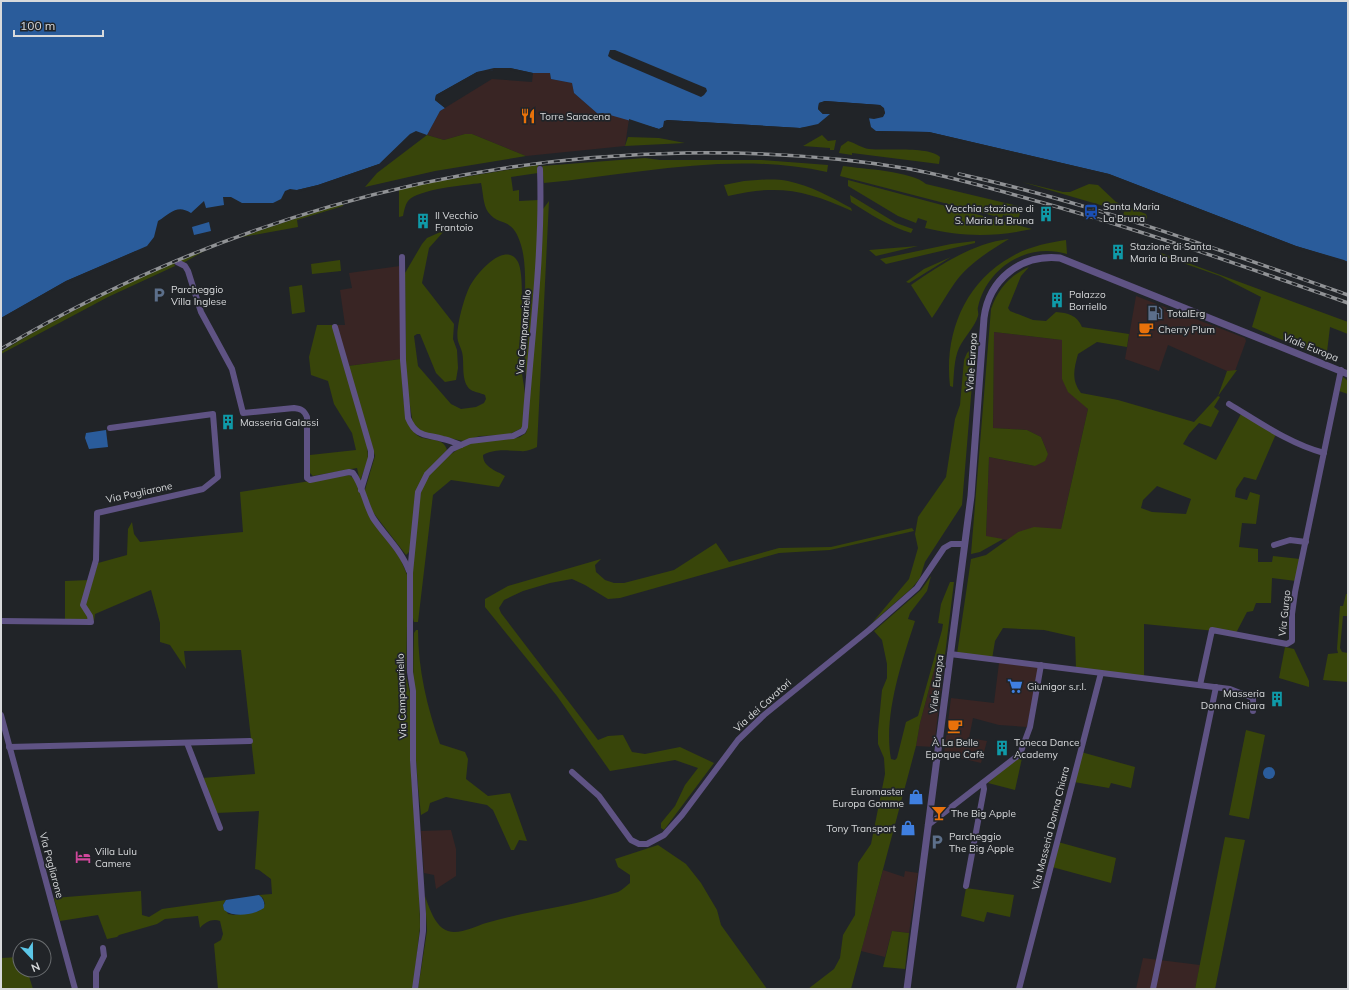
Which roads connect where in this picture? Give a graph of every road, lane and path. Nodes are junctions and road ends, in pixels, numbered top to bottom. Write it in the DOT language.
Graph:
graph roads {
  1 [pos="540,169"];
  2 [pos="402,257"];
  3 [pos="177,262"];
  4 [pos="335,327"];
  5 [pos="1345,372"];
  6 [pos="1229,404"];
  7 [pos="110,428"];
  8 [pos="461,445"];
  9 [pos="1324,453"];
  10 [pos="361,490"];
  11 [pos="1306,542"];
  12 [pos="965,544"];
  13 [pos="1274,545"];
  14 [pos="410,573"];
  15 [pos="1,621"];
  16 [pos="950,654"];
  17 [pos="1041,665"];
  18 [pos="1101,673"];
  19 [pos="1200,685"];
  20 [pos="1216,687"];
  21 [pos="1253,711"];
  22 [pos="1,715"];
  23 [pos="250,742"];
  24 [pos="186,743"];
  25 [pos="9,747"];
  26 [pos="572,772"];
  27 [pos="983,783"];
  28 [pos="928,824"];
  29 [pos="220,828"];
  30 [pos="966,886"];
  31 [pos="103,948"];
  32 [pos="75,989"];
  33 [pos="96,989"];
  34 [pos="415,989"];
  35 [pos="907,989"];
  36 [pos="1018,989"];
  37 [pos="1153,989"];
  1 -- 8 [label="street, Via Campanariello"];
  2 -- 8 [label="street"];
  3 -- 10 [label="street"];
  4 -- 10 [label="street"];
  5 -- 9 [label="street, Via Gurgo"];
  5 -- 12 [label="street, Viale Europa"];
  6 -- 9 [label="street"];
  7 -- 15 [label="street, Via Pagliarone"];
  8 -- 14 [label="street, Via Campanariello"];
  9 -- 11 [label="street, Via Gurgo"];
  10 -- 14 [label="street"];
  11 -- 13 [label="street"];
  11 -- 19 [label="street, Via Gurgo"];
  12 -- 16 [label="street, Viale Europa"];
  12 -- 26 [label="street, Via dei Cavatori"];
  14 -- 34 [label="street, Via Campanariello"];
  16 -- 17 [label="street"];
  16 -- 28 [label="street, Viale Europa"];
  17 -- 18 [label="street"];
  17 -- 27 [label="street"];
  18 -- 19 [label="street"];
  18 -- 36 [label="street, Via Masseria Donna Chiara"];
  19 -- 20 [label="street"];
  20 -- 21 [label="street"];
  20 -- 37 [label="street"];
  22 -- 25 [label="street, Via Pagliarone"];
  23 -- 24 [label="street"];
  24 -- 25 [label="street"];
  24 -- 29 [label="street"];
  25 -- 32 [label="street, Via Pagliarone"];
  27 -- 28 [label="street"];
  27 -- 30 [label="street"];
  28 -- 35 [label="street, Viale Europa"];
  31 -- 33 [label="street"];
}
